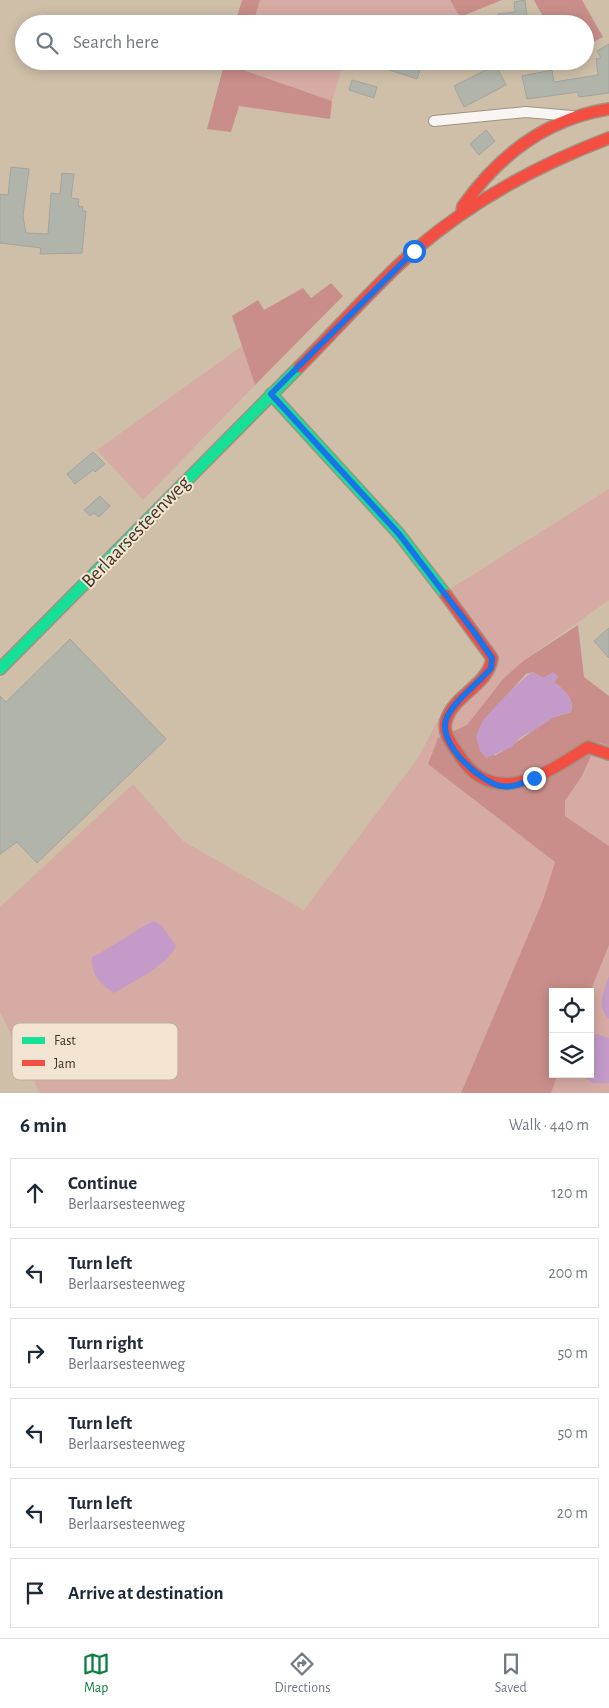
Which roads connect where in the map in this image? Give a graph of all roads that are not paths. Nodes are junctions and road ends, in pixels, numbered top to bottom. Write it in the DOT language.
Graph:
graph roads {
  1 [pos="609,109"];
  2 [pos="572,116"];
  3 [pos="434,121"];
  4 [pos="609,138"];
  5 [pos="461,215"];
  6 [pos="271,394"];
  7 [pos="0,669"];
  8 [pos="609,754"];
  1 -- 2 [label="street, Berlaarsesteenweg"];
  2 -- 3 [label="street, Berlaarsesteenweg"];
  2 -- 5 [label="street, Berlaarsesteenweg"];
  4 -- 5 [label="street, Berlaarsesteenweg"];
  5 -- 6 [label="street, Berlaarsesteenweg"];
  6 -- 7 [label="street, Berlaarsesteenweg"];
  6 -- 8 [label="street"];
}
